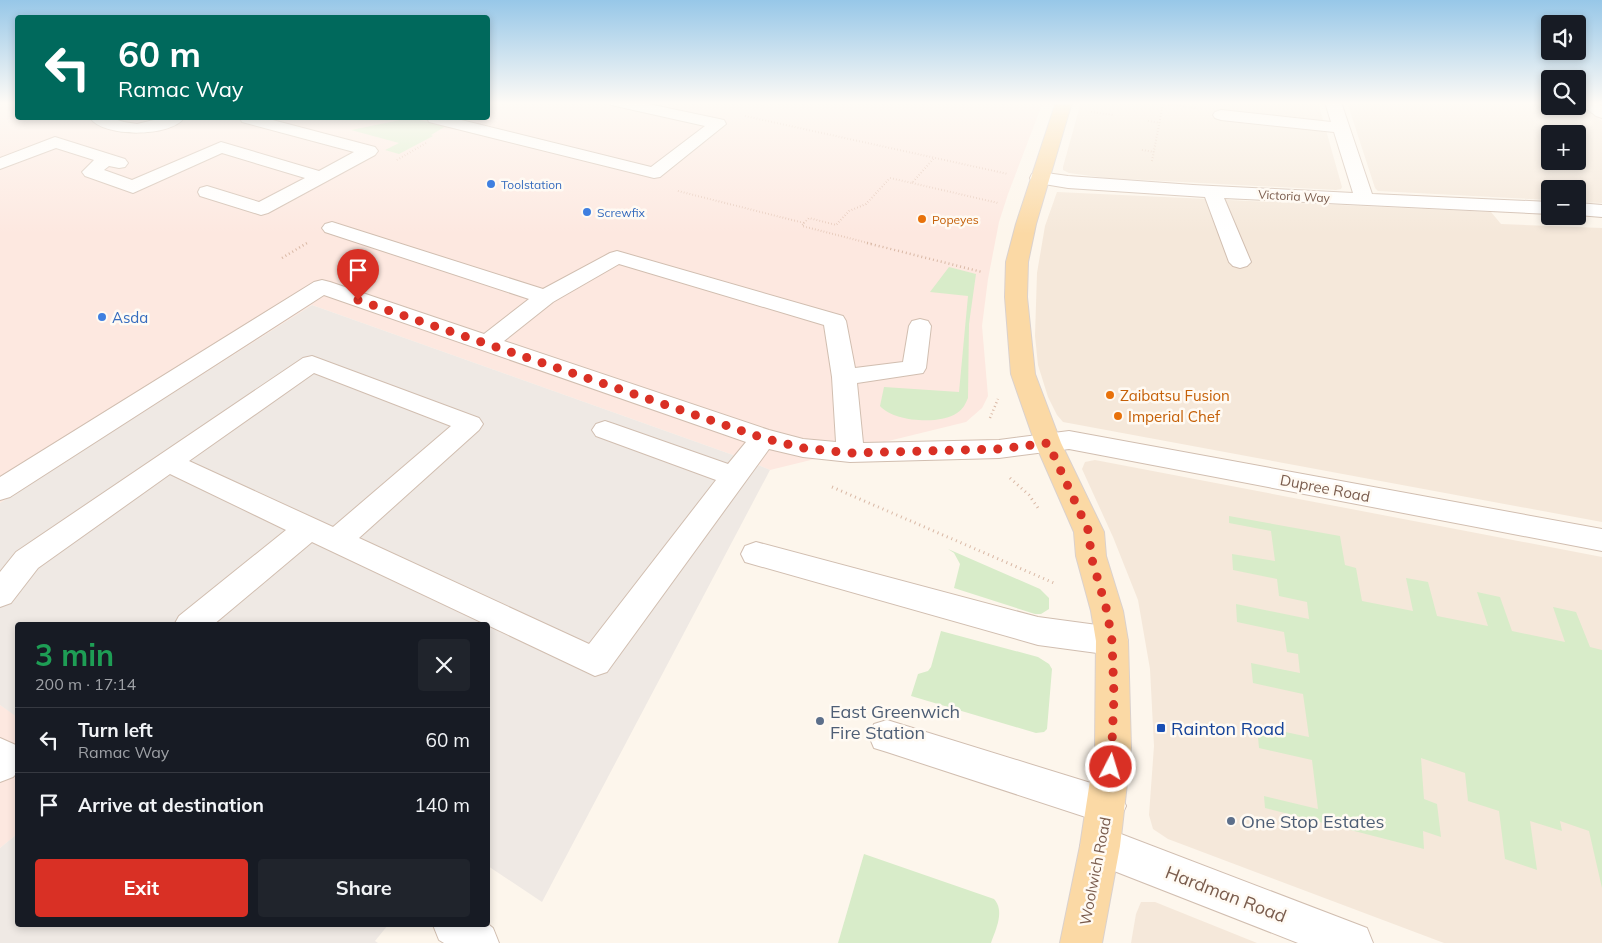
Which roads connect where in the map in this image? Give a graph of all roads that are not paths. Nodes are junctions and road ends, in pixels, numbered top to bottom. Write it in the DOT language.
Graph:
graph roads {
  1 [pos="45,146"];
  2 [pos="67,146"];
  3 [pos="351,146"];
  4 [pos="547,146"];
  5 [pos="689,146"];
  6 [pos="1050,146"];
  7 [pos="1346,146"];
  8 [pos="0,164"];
  9 [pos="320,177"];
  10 [pos="1039,178"];
  11 [pos="1212,191"];
  12 [pos="207,192"];
  13 [pos="1364,200"];
  14 [pos="1541,208"];
  15 [pos="1586,210"];
  16 [pos="1602,211"];
  17 [pos="332,228"];
  18 [pos="1240,262"];
  19 [pos="545,297"];
  20 [pos="920,326"];
  21 [pos="486,344"];
  22 [pos="844,377"];
  23 [pos="605,430"];
  24 [pos="763,438"];
  25 [pos="1048,443"];
  26 [pos="850,453"];
  27 [pos="168,462"];
  28 [pos="735,477"];
  29 [pos="0,490"];
  30 [pos="308,528"];
  31 [pos="1602,540"];
  32 [pos="336,541"];
  33 [pos="756,554"];
  34 [pos="0,594"];
  35 [pos="194,622"];
  36 [pos="1112,641"];
  37 [pos="887,736"];
  38 [pos="1107,806"];
  39 [pos="1100,846"];
  40 [pos="457,927"];
  41 [pos="478,943"];
  42 [pos="1081,943"];
  43 [pos="1352,943"];
  1 -- 8 [label="street"];
  2 -- 9 [label="street"];
  3 -- 9 [label="street"];
  4 -- 5 [label="street"];
  6 -- 10 [label="main road, Woolwich Road"];
  7 -- 13 [label="street"];
  9 -- 12 [label="street"];
  10 -- 11 [label="street, Victoria Way"];
  10 -- 25 [label="main road, Woolwich Road"];
  11 -- 13 [label="street, Victoria Way"];
  11 -- 18 [label="street"];
  13 -- 14 [label="street, Victoria Way"];
  15 -- 16 [label="street"];
  17 -- 19 [label="street"];
  19 -- 21 [label="street"];
  19 -- 22 [label="street"];
  20 -- 22 [label="street"];
  21 -- 24 [label="street, Dupree Road"];
  21 -- 29 [label="street, Dupree Road"];
  22 -- 26 [label="street"];
  23 -- 28 [label="street"];
  24 -- 26 [label="street, Dupree Road"];
  24 -- 28 [label="street"];
  25 -- 26 [label="street, Dupree Road"];
  25 -- 31 [label="street, Dupree Road"];
  25 -- 36 [label="main road, Woolwich Road"];
  27 -- 30 [label="street"];
  27 -- 32 [label="street"];
  27 -- 34 [label="street"];
  28 -- 32 [label="street"];
  30 -- 32 [label="street"];
  30 -- 35 [label="street"];
  33 -- 36 [label="street"];
  36 -- 38 [label="main road, Woolwich Road"];
  37 -- 38 [label="street"];
  38 -- 39 [label="main road, Woolwich Road"];
  39 -- 42 [label="main road, Woolwich Road"];
  39 -- 43 [label="street, Hardman Road"];
  40 -- 41 [label="street"];
}
